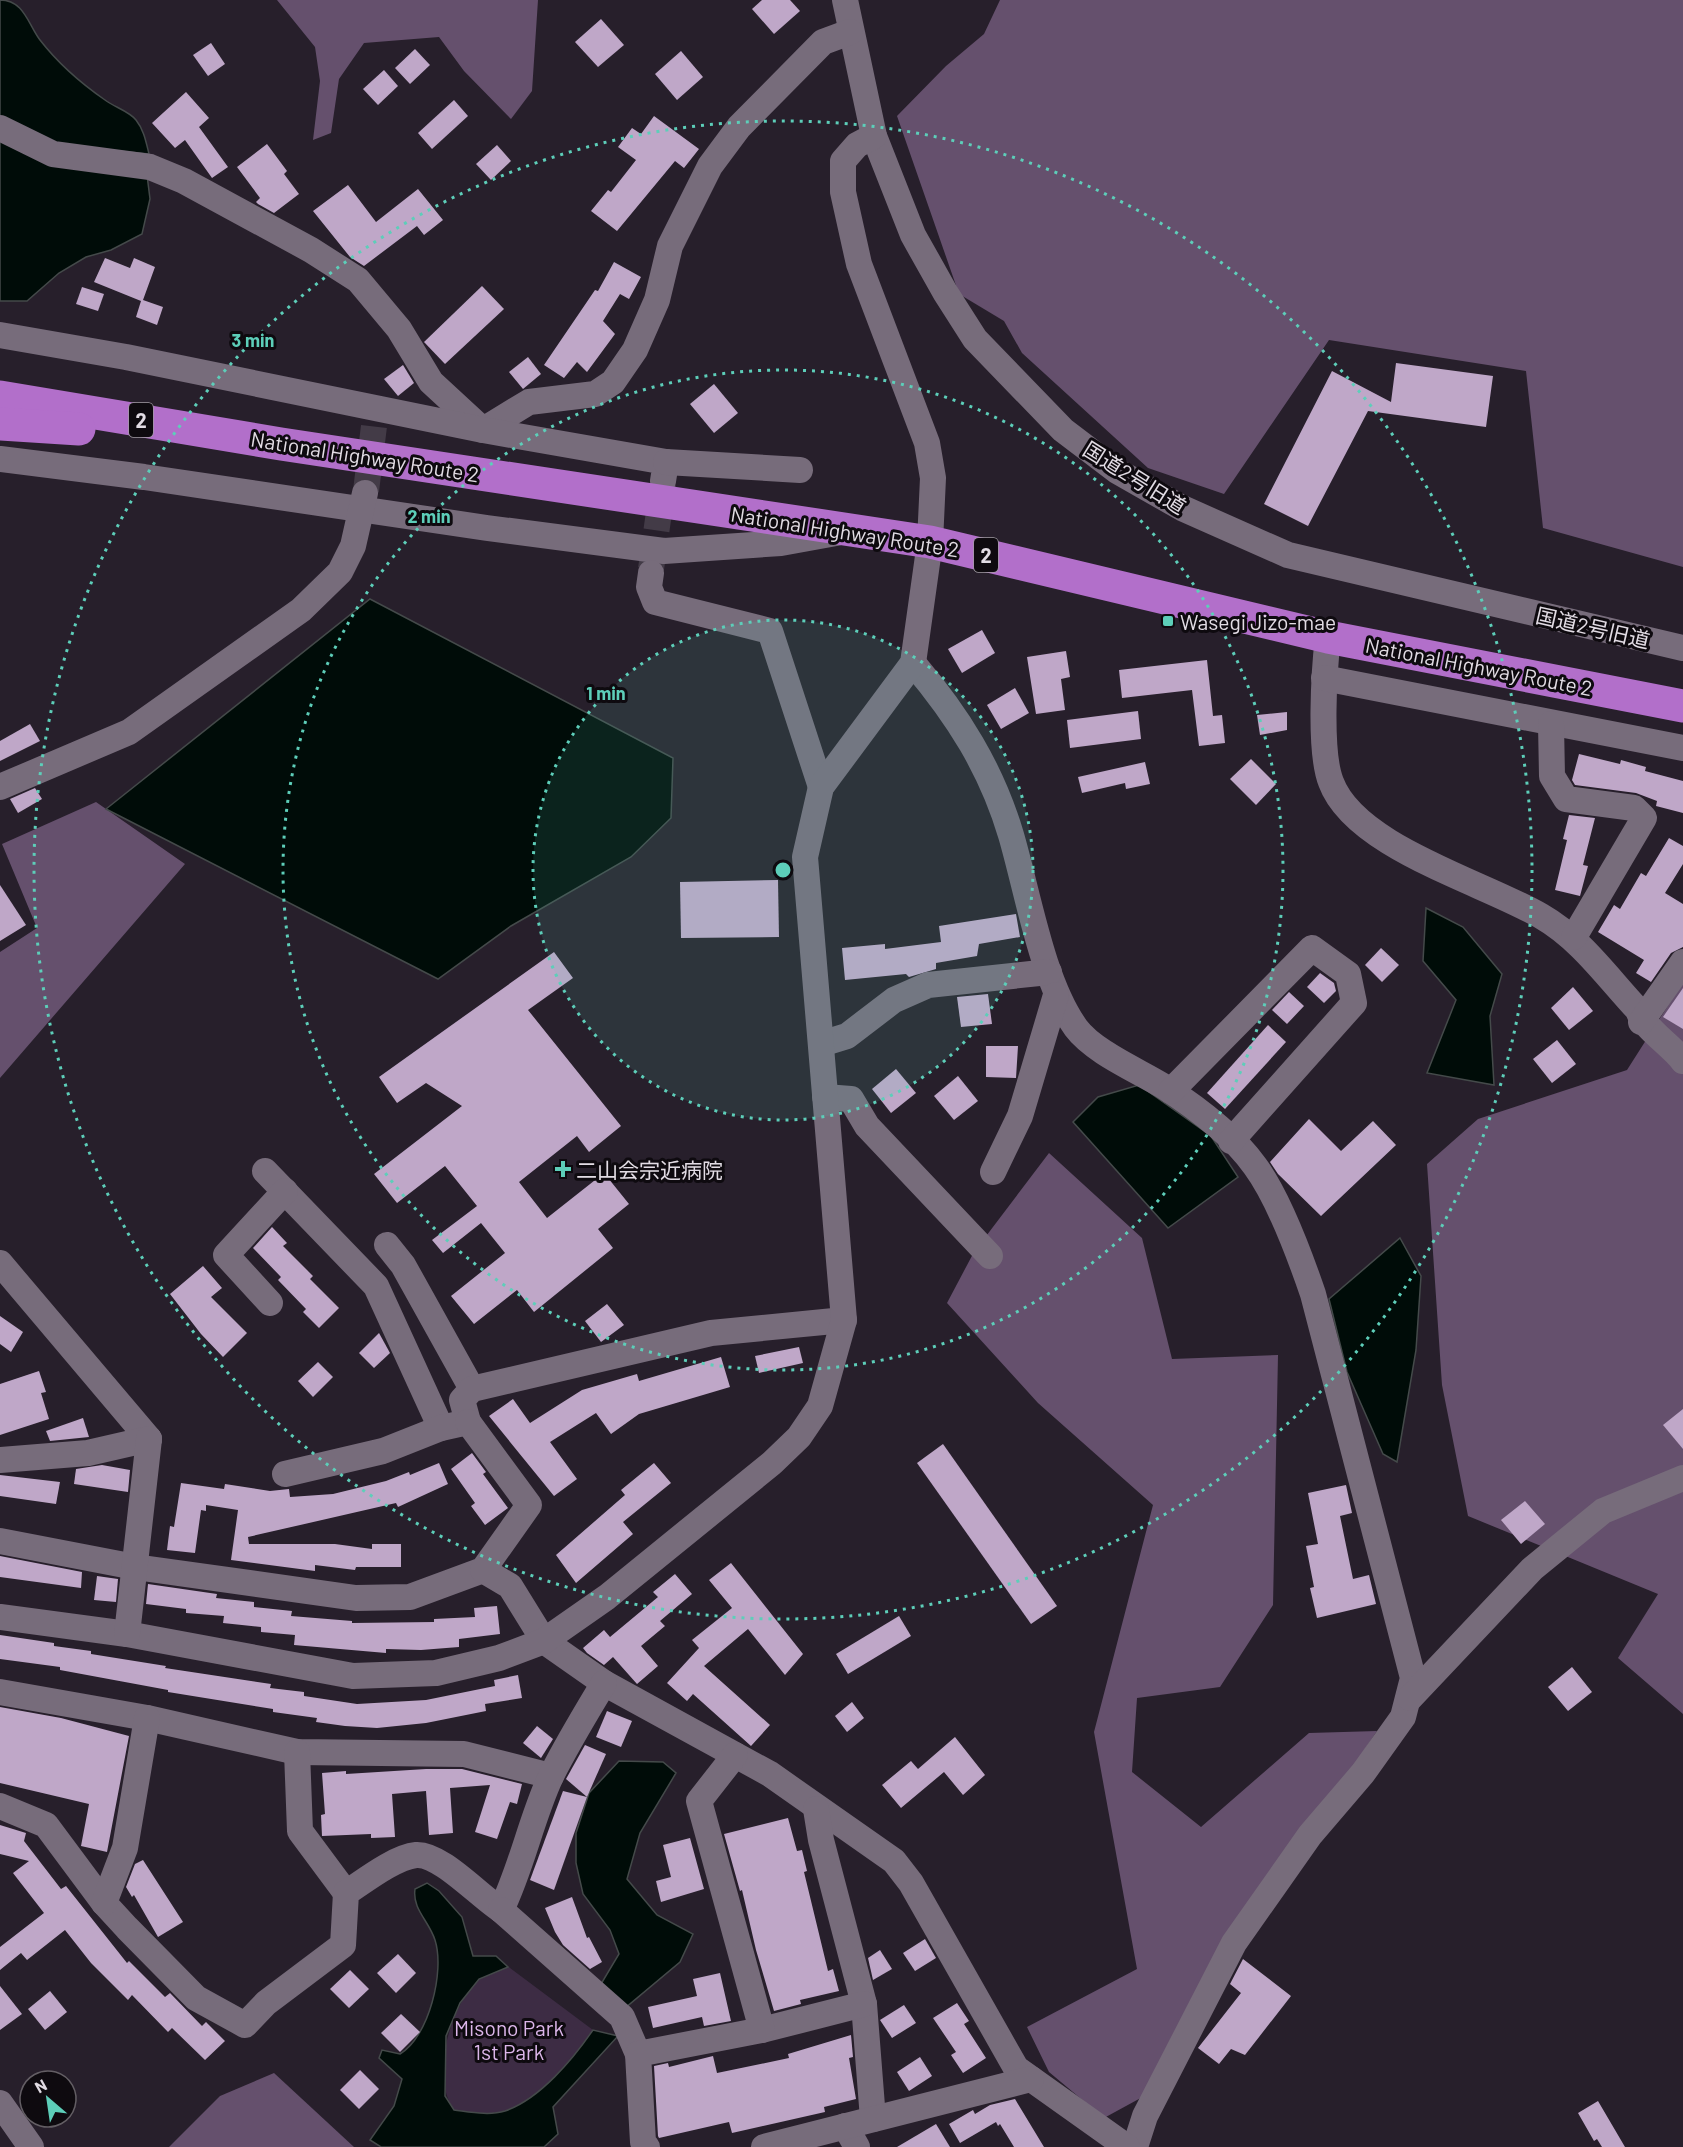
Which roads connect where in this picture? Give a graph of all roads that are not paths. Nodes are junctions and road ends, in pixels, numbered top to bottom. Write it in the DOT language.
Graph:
graph roads {
  1 [pos="844,0"];
  2 [pos="850,32"];
  3 [pos="0,128"];
  4 [pos="874,136"];
  5 [pos="0,335"];
  6 [pos="9,395"];
  7 [pos="0,424"];
  8 [pos="483,430"];
  9 [pos="281,444"];
  10 [pos="0,459"];
  11 [pos="800,470"];
  12 [pos="363,500"];
  13 [pos="848,530"];
  14 [pos="930,542"];
  15 [pos="651,573"];
  16 [pos="1328,637"];
  17 [pos="1683,648"];
  18 [pos="913,663"];
  19 [pos="1324,678"];
  20 [pos="1683,706"];
  21 [pos="1551,724"];
  22 [pos="1683,748"];
  23 [pos="0,787"];
  24 [pos="821,787"];
  25 [pos="1574,937"];
  26 [pos="1683,962"];
  27 [pos="1053,983"];
  28 [pos="1641,1022"];
  29 [pos="821,1044"];
  30 [pos="1683,1061"];
  31 [pos="1171,1091"];
  32 [pos="825,1097"];
  33 [pos="1231,1141"];
  34 [pos="265,1171"];
  35 [pos="993,1172"];
  36 [pos="285,1191"];
  37 [pos="387,1245"];
  38 [pos="990,1256"];
  39 [pos="0,1263"];
  40 [pos="270,1303"];
  41 [pos="844,1320"];
  42 [pos="472,1389"];
  43 [pos="468,1422"];
  44 [pos="441,1428"];
  45 [pos="149,1440"];
  46 [pos="0,1460"];
  47 [pos="285,1474"];
  48 [pos="1683,1478"];
  49 [pos="0,1541"];
  50 [pos="135,1567"];
  51 [pos="483,1570"];
  52 [pos="0,1617"];
  53 [pos="127,1634"];
  54 [pos="544,1641"];
  55 [pos="604,1683"];
  56 [pos="0,1692"];
  57 [pos="1410,1698"];
  58 [pos="147,1718"];
  59 [pos="297,1752"];
  60 [pos="735,1755"];
  61 [pos="551,1776"];
  62 [pos="0,1806"];
  63 [pos="816,1809"];
  64 [pos="345,1893"];
  65 [pos="104,1903"];
  66 [pos="501,1910"];
  67 [pos="864,2004"];
  68 [pos="762,2030"];
  69 [pos="638,2054"];
  70 [pos="1031,2079"];
  71 [pos="0,2103"];
  72 [pos="873,2119"];
  73 [pos="851,2136"];
  74 [pos="31,2147"];
  75 [pos="647,2147"];
  76 [pos="764,2147"];
  77 [pos="1127,2147"];
  78 [pos="1135,2147"];
  1 -- 2 [label="street, 国道2号旧道"];
  2 -- 4 [label="street, 国道2号旧道"];
  2 -- 8 [label="street"];
  3 -- 8 [label="street"];
  4 -- 14 [label="street"];
  4 -- 17 [label="street, 国道2号旧道"];
  5 -- 8 [label="street"];
  6 -- 9 [label="highway, National Highway Route 2 / 2"];
  7 -- 9 [label="highway"];
  8 -- 11 [label="street"];
  9 -- 13 [label="highway, National Highway Route 2 / 2"];
  10 -- 12 [label="street"];
  12 -- 13 [label="street"];
  12 -- 23 [label="street"];
  13 -- 14 [label="highway, National Highway Route 2 / 2"];
  14 -- 16 [label="highway, National Highway Route 2 / 2"];
  14 -- 18 [label="street"];
  15 -- 24 [label="street"];
  16 -- 19 [label="street"];
  16 -- 20 [label="highway, National Highway Route 2 / 2"];
  18 -- 24 [label="street"];
  18 -- 27 [label="street"];
  19 -- 21 [label="street"];
  19 -- 25 [label="street"];
  21 -- 22 [label="street"];
  21 -- 25 [label="street"];
  24 -- 29 [label="street"];
  25 -- 28 [label="street"];
  26 -- 28 [label="street"];
  27 -- 29 [label="street"];
  27 -- 31 [label="street"];
  27 -- 35 [label="street"];
  28 -- 30 [label="street"];
  29 -- 32 [label="street"];
  31 -- 33 [label="street"];
  31 -- 33 [label="street"];
  32 -- 38 [label="street"];
  32 -- 41 [label="street"];
  33 -- 57 [label="street"];
  34 -- 36 [label="street"];
  36 -- 40 [label="street"];
  36 -- 44 [label="street"];
  37 -- 42 [label="street"];
  39 -- 45 [label="street"];
  41 -- 42 [label="street"];
  41 -- 54 [label="street"];
  42 -- 43 [label="street"];
  43 -- 44 [label="street"];
  43 -- 51 [label="street"];
  44 -- 47 [label="street"];
  45 -- 46 [label="street"];
  45 -- 50 [label="street"];
  48 -- 57 [label="street"];
  49 -- 50 [label="street"];
  50 -- 51 [label="street"];
  50 -- 53 [label="street"];
  51 -- 54 [label="street"];
  52 -- 53 [label="street"];
  53 -- 54 [label="street"];
  54 -- 55 [label="street"];
  55 -- 60 [label="street"];
  55 -- 61 [label="street"];
  56 -- 58 [label="street"];
  57 -- 78 [label="street"];
  58 -- 59 [label="street"];
  58 -- 65 [label="street"];
  59 -- 61 [label="street"];
  59 -- 64 [label="street"];
  60 -- 63 [label="street"];
  60 -- 68 [label="street"];
  61 -- 66 [label="street"];
  62 -- 65 [label="street"];
  63 -- 67 [label="street"];
  63 -- 70 [label="street"];
  64 -- 65 [label="street"];
  64 -- 66 [label="street"];
  66 -- 69 [label="street"];
  67 -- 68 [label="street"];
  67 -- 72 [label="street"];
  68 -- 69 [label="street"];
  69 -- 75 [label="street"];
  70 -- 72 [label="street"];
  70 -- 77 [label="street"];
  71 -- 74 [label="street"];
  72 -- 73 [label="street"];
  73 -- 76 [label="street"];
}
